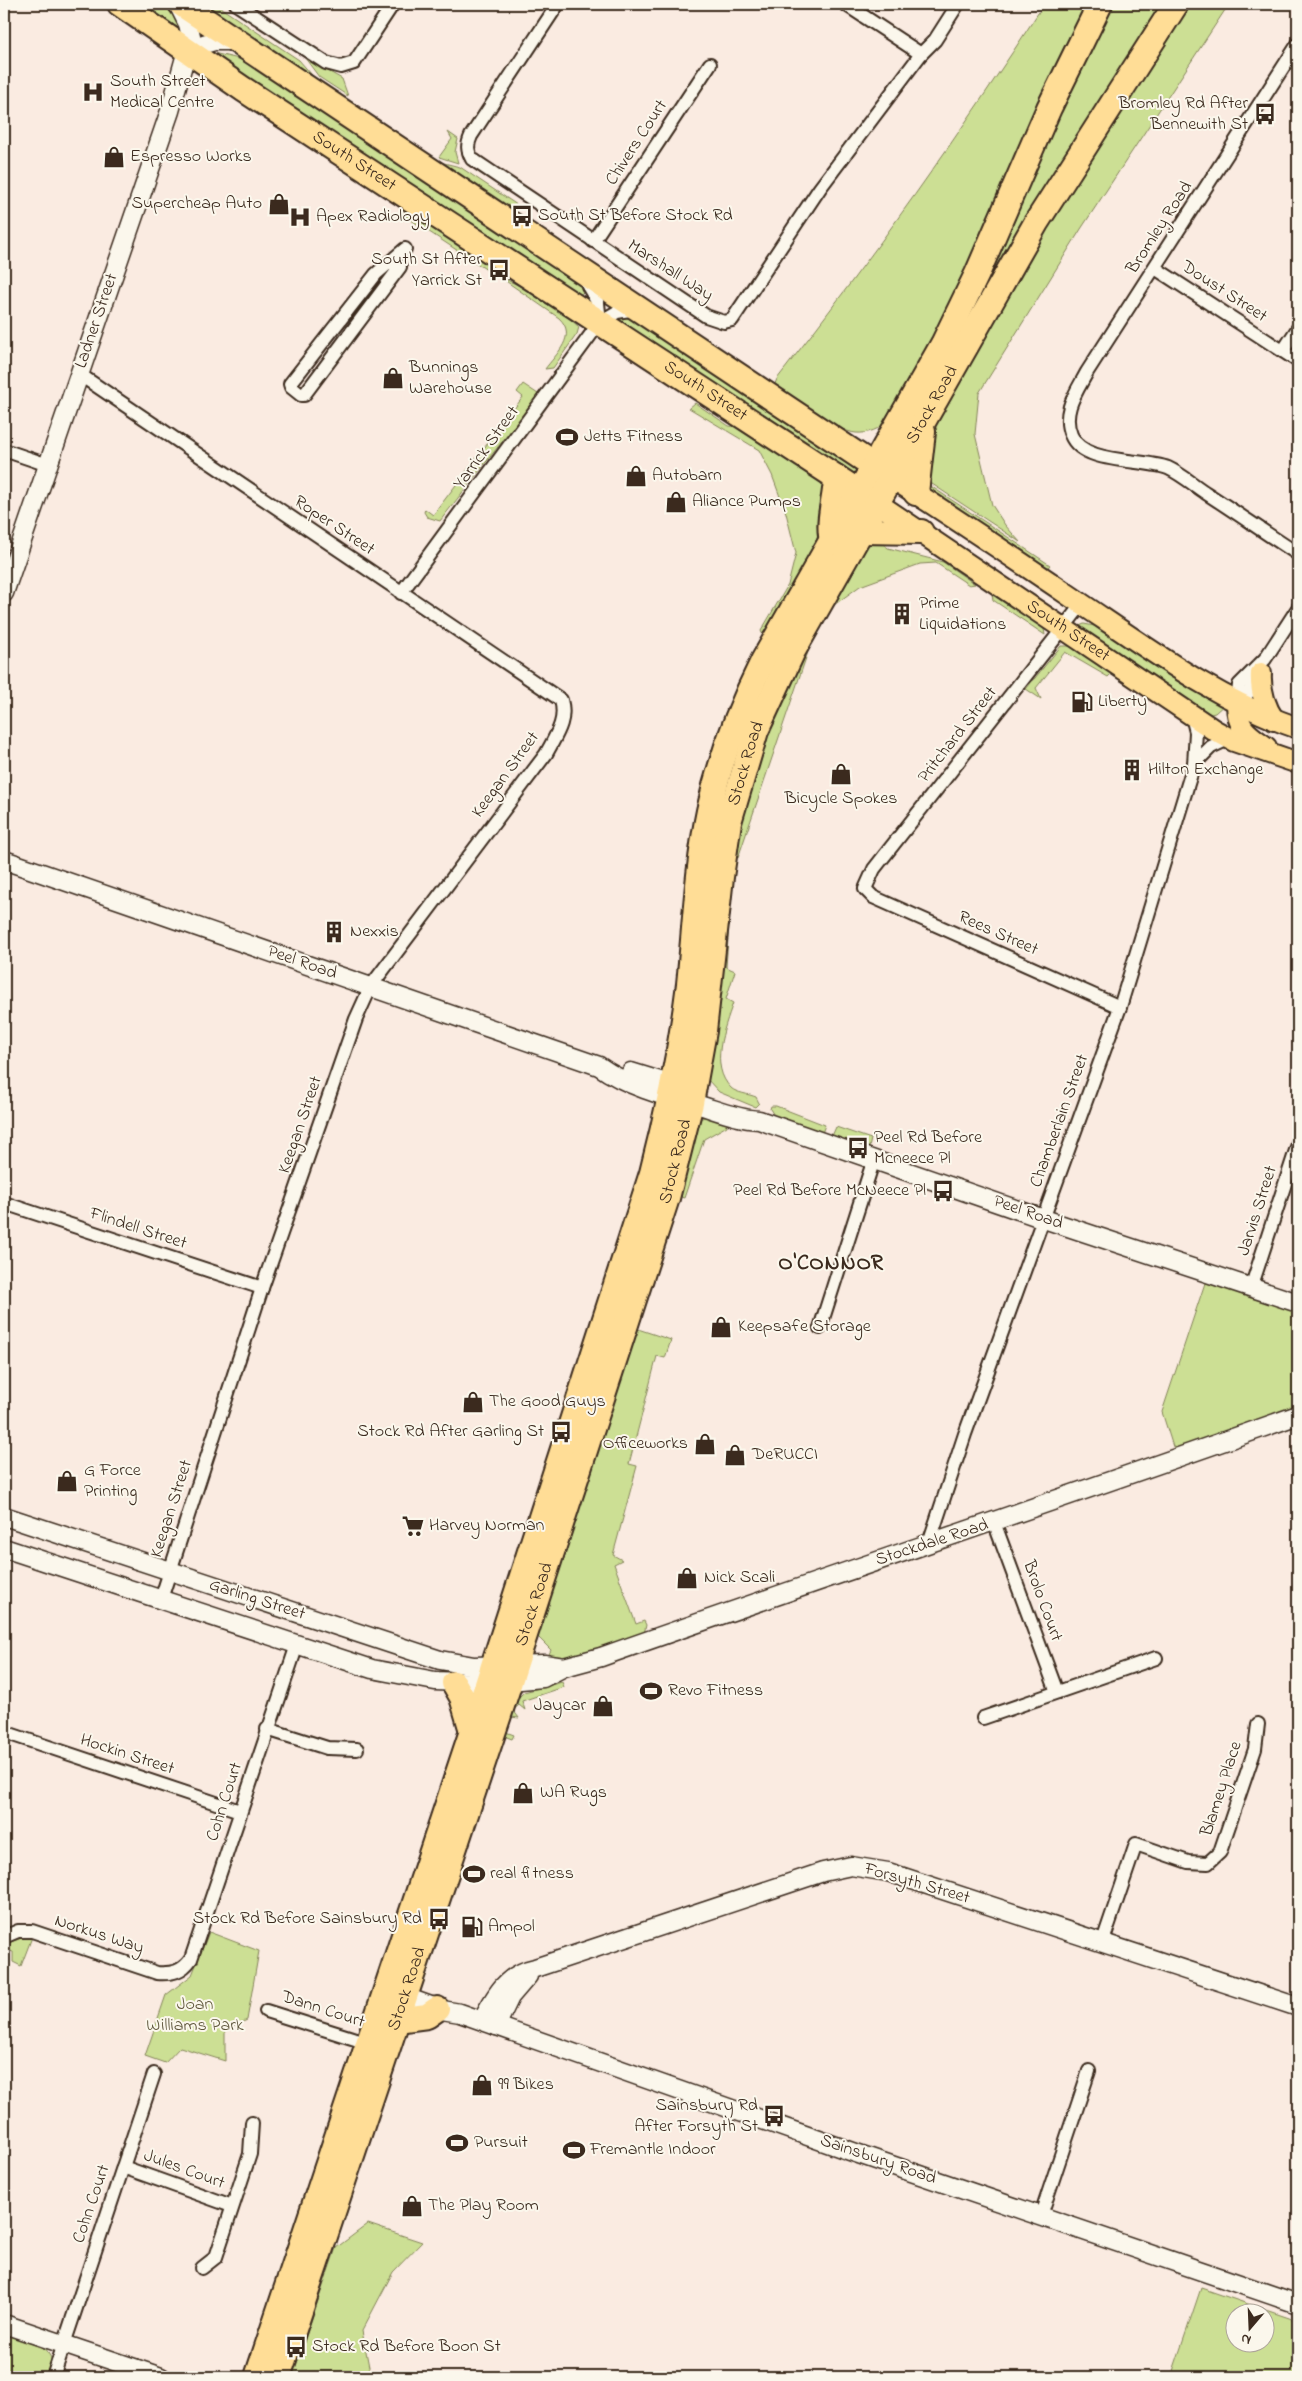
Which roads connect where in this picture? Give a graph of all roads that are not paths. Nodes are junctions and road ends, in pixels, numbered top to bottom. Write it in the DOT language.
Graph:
graph roads {
  1 [pos="120,4"];
  2 [pos="180,4"];
  3 [pos="236,4"];
  4 [pos="392,4"];
  5 [pos="558,4"];
  6 [pos="845,4"];
  7 [pos="958,4"];
  8 [pos="1100,4"];
  9 [pos="1176,4"];
  10 [pos="237,41"];
  11 [pos="1298,44"];
  12 [pos="187,49"];
  13 [pos="921,54"];
  14 [pos="710,64"];
  15 [pos="593,241"];
  16 [pos="405,249"];
  17 [pos="400,267"];
  18 [pos="1155,268"];
  19 [pos="586,272"];
  20 [pos="640,308"];
  21 [pos="600,322"];
  22 [pos="1298,328"];
  23 [pos="1283,351"];
  24 [pos="1298,361"];
  25 [pos="79,374"];
  26 [pos="923,423"];
  27 [pos="836,440"];
  28 [pos="888,442"];
  29 [pos="4,450"];
  30 [pos="48,465"];
  31 [pos="883,472"];
  32 [pos="836,478"];
  33 [pos="916,493"];
  34 [pos="868,498"];
  35 [pos="861,531"];
  36 [pos="921,532"];
  37 [pos="831,540"];
  38 [pos="1298,554"];
  39 [pos="4,593"];
  40 [pos="401,593"];
  41 [pos="1082,604"];
  42 [pos="1298,608"];
  43 [pos="1063,630"];
  44 [pos="1263,666"];
  45 [pos="1237,703"];
  46 [pos="564,710"];
  47 [pos="1197,719"];
  48 [pos="1274,720"];
  49 [pos="1298,728"];
  50 [pos="1228,739"];
  51 [pos="1290,761"];
  52 [pos="1194,764"];
  53 [pos="4,860"];
  54 [pos="865,889"];
  55 [pos="371,986"];
  56 [pos="1120,1007"];
  57 [pos="682,1094"];
  58 [pos="1298,1144"];
  59 [pos="874,1159"];
  60 [pos="4,1203"];
  61 [pos="1044,1219"];
  62 [pos="262,1288"];
  63 [pos="1251,1288"];
  64 [pos="1298,1303"];
  65 [pos="820,1328"];
  66 [pos="1298,1415"];
  67 [pos="4,1516"];
  68 [pos="994,1522"];
  69 [pos="929,1543"];
  70 [pos="4,1548"];
  71 [pos="170,1572"];
  72 [pos="161,1599"];
  73 [pos="297,1645"];
  74 [pos="1156,1658"];
  75 [pos="501,1674"];
  76 [pos="454,1683"];
  77 [pos="1057,1692"];
  78 [pos="983,1718"];
  79 [pos="1258,1724"];
  80 [pos="267,1729"];
  81 [pos="472,1731"];
  82 [pos="4,1732"];
  83 [pos="357,1749"];
  84 [pos="240,1811"];
  85 [pos="4,1937"];
  86 [pos="1103,1941"];
  87 [pos="183,1969"];
  88 [pos="397,1989"];
  89 [pos="1298,2007"];
  90 [pos="266,2011"];
  91 [pos="449,2011"];
  92 [pos="397,2020"];
  93 [pos="489,2023"];
  94 [pos="368,2043"];
  95 [pos="1090,2070"];
  96 [pos="154,2074"];
  97 [pos="252,2123"];
  98 [pos="123,2167"];
  99 [pos="232,2206"];
  100 [pos="1041,2216"];
  101 [pos="202,2268"];
  102 [pos="1298,2304"];
  103 [pos="4,2324"];
  104 [pos="64,2345"];
  105 [pos="53,2377"];
  106 [pos="161,2377"];
  107 [pos="257,2377"];
  108 [pos="278,2377"];
  1 -- 12 [label="highway, South Street"];
  2 -- 10 [label="highway, South Street"];
  2 -- 12 [label="street, Ladner Street"];
  3 -- 4 [label="street"];
  5 -- 15 [label="street, Marshall Way"];
  6 -- 13 [label="street"];
  7 -- 13 [label="street, Marshall Way"];
  8 -- 28 [label="highway, Stock Road"];
  9 -- 26 [label="highway, Stock Road"];
  10 -- 12 [label="street"];
  10 -- 19 [label="highway, South Street"];
  11 -- 18 [label="street, Bromley Road"];
  12 -- 21 [label="highway, South Street"];
  12 -- 25 [label="street, Ladner Street"];
  13 -- 15 [label="street, Marshall Way"];
  14 -- 15 [label="street, Chivers Court"];
  16 -- 17 [label="street"];
  18 -- 23 [label="street, Doust Street"];
  18 -- 38 [label="street, Bromley Road"];
  19 -- 20 [label="highway, South Street"];
  19 -- 21 [label="street"];
  20 -- 21 [label="street, Yarrick Street"];
  20 -- 27 [label="highway, South Street"];
  21 -- 32 [label="highway, South Street"];
  21 -- 40 [label="street, Yarrick Street"];
  22 -- 23 [label="street"];
  23 -- 24 [label="street, Doust Street"];
  25 -- 30 [label="street, Ladner Street"];
  25 -- 40 [label="street, Roper Street"];
  26 -- 31 [label="highway, Stock Road"];
  26 -- 33 [label="highway"];
  27 -- 28 [label="highway"];
  27 -- 31 [label="highway, South Street"];
  28 -- 31 [label="highway, Stock Road"];
  29 -- 30 [label="street"];
  30 -- 39 [label="street, Ladner Street"];
  31 -- 33 [label="main road, South Street"];
  31 -- 34 [label="highway, Stock Road"];
  32 -- 34 [label="highway, South Street"];
  32 -- 37 [label="highway"];
  33 -- 41 [label="main road, South Street"];
  34 -- 35 [label="highway, Stock Road"];
  34 -- 36 [label="main road, South Street"];
  34 -- 37 [label="highway, Stock Road"];
  35 -- 36 [label="highway"];
  35 -- 57 [label="highway, Stock Road"];
  36 -- 43 [label="main road, South Street"];
  37 -- 57 [label="highway, Stock Road"];
  40 -- 46 [label="street, Roper Street"];
  41 -- 43 [label="street, Pritchard Street"];
  41 -- 45 [label="main road, South Street"];
  42 -- 44 [label="street"];
  43 -- 47 [label="main road, South Street"];
  43 -- 54 [label="street, Pritchard Street"];
  44 -- 45 [label="street"];
  44 -- 48 [label="main road"];
  45 -- 47 [label="main road"];
  45 -- 48 [label="main road, South Street"];
  45 -- 51 [label="main road"];
  46 -- 55 [label="street, Keegan Street"];
  47 -- 50 [label="main road, South Street"];
  47 -- 52 [label="street, Chamberlain Street"];
  48 -- 49 [label="main road, South Street"];
  50 -- 51 [label="main road, South Street"];
  50 -- 52 [label="street, Chamberlain Street"];
  52 -- 56 [label="street, Chamberlain Street"];
  53 -- 55 [label="street, Peel Road"];
  54 -- 56 [label="street, Rees Street"];
  55 -- 57 [label="street, Peel Road"];
  55 -- 62 [label="street, Keegan Street"];
  56 -- 61 [label="street, Chamberlain Street"];
  57 -- 59 [label="street, Peel Road"];
  57 -- 75 [label="highway, Stock Road"];
  58 -- 63 [label="street, Jarvis Street"];
  59 -- 61 [label="street, Peel Road"];
  59 -- 65 [label="street"];
  60 -- 62 [label="street, Flindell Street"];
  61 -- 63 [label="street, Peel Road"];
  61 -- 69 [label="street, Chamberlain Street"];
  62 -- 71 [label="street, Keegan Street"];
  63 -- 64 [label="street, Peel Road"];
  66 -- 68 [label="street, Stockdale Road"];
  67 -- 71 [label="street, Garling Street"];
  68 -- 69 [label="street, Stockdale Road"];
  68 -- 77 [label="street, Brolo Court"];
  69 -- 75 [label="street, Stockdale Road"];
  70 -- 72 [label="street, Garling Street"];
  71 -- 72 [label="street, Keegan Street"];
  71 -- 75 [label="street, Garling Street"];
  72 -- 73 [label="street, Garling Street"];
  73 -- 76 [label="street, Garling Street"];
  73 -- 80 [label="street, Cohn Court"];
  74 -- 77 [label="street"];
  75 -- 76 [label="street, Garling Street"];
  75 -- 81 [label="highway, Stock Road"];
  75 -- 88 [label="highway, Stock Road"];
  76 -- 81 [label="highway"];
  77 -- 78 [label="street"];
  79 -- 86 [label="street, Blamey Place"];
  80 -- 83 [label="street"];
  80 -- 84 [label="street, Cohn Court"];
  81 -- 88 [label="highway, Stock Road"];
  82 -- 84 [label="street, Hockin Street"];
  84 -- 87 [label="street, Cohn Court"];
  85 -- 87 [label="street, Norkus Way"];
  86 -- 89 [label="street, Forsyth Street"];
  86 -- 93 [label="street, Forsyth Street"];
  88 -- 91 [label="street, Sainsbury Road"];
  88 -- 92 [label="highway, Stock Road"];
  88 -- 94 [label="highway, Stock Road"];
  90 -- 94 [label="street, Dann Court"];
  91 -- 92 [label="highway"];
  91 -- 93 [label="street, Sainsbury Road"];
  92 -- 108 [label="highway, Stock Road"];
  93 -- 100 [label="street, Sainsbury Road"];
  94 -- 107 [label="highway, Stock Road"];
  95 -- 100 [label="street"];
  96 -- 98 [label="street, Cohn Court"];
  97 -- 99 [label="street, Jules Court"];
  98 -- 99 [label="street, Jules Court"];
  98 -- 104 [label="street, Cohn Court"];
  99 -- 101 [label="street, Jules Court"];
  100 -- 102 [label="street, Sainsbury Road"];
  103 -- 104 [label="street"];
  104 -- 105 [label="street, Cohn Court"];
  104 -- 106 [label="street"];
}
